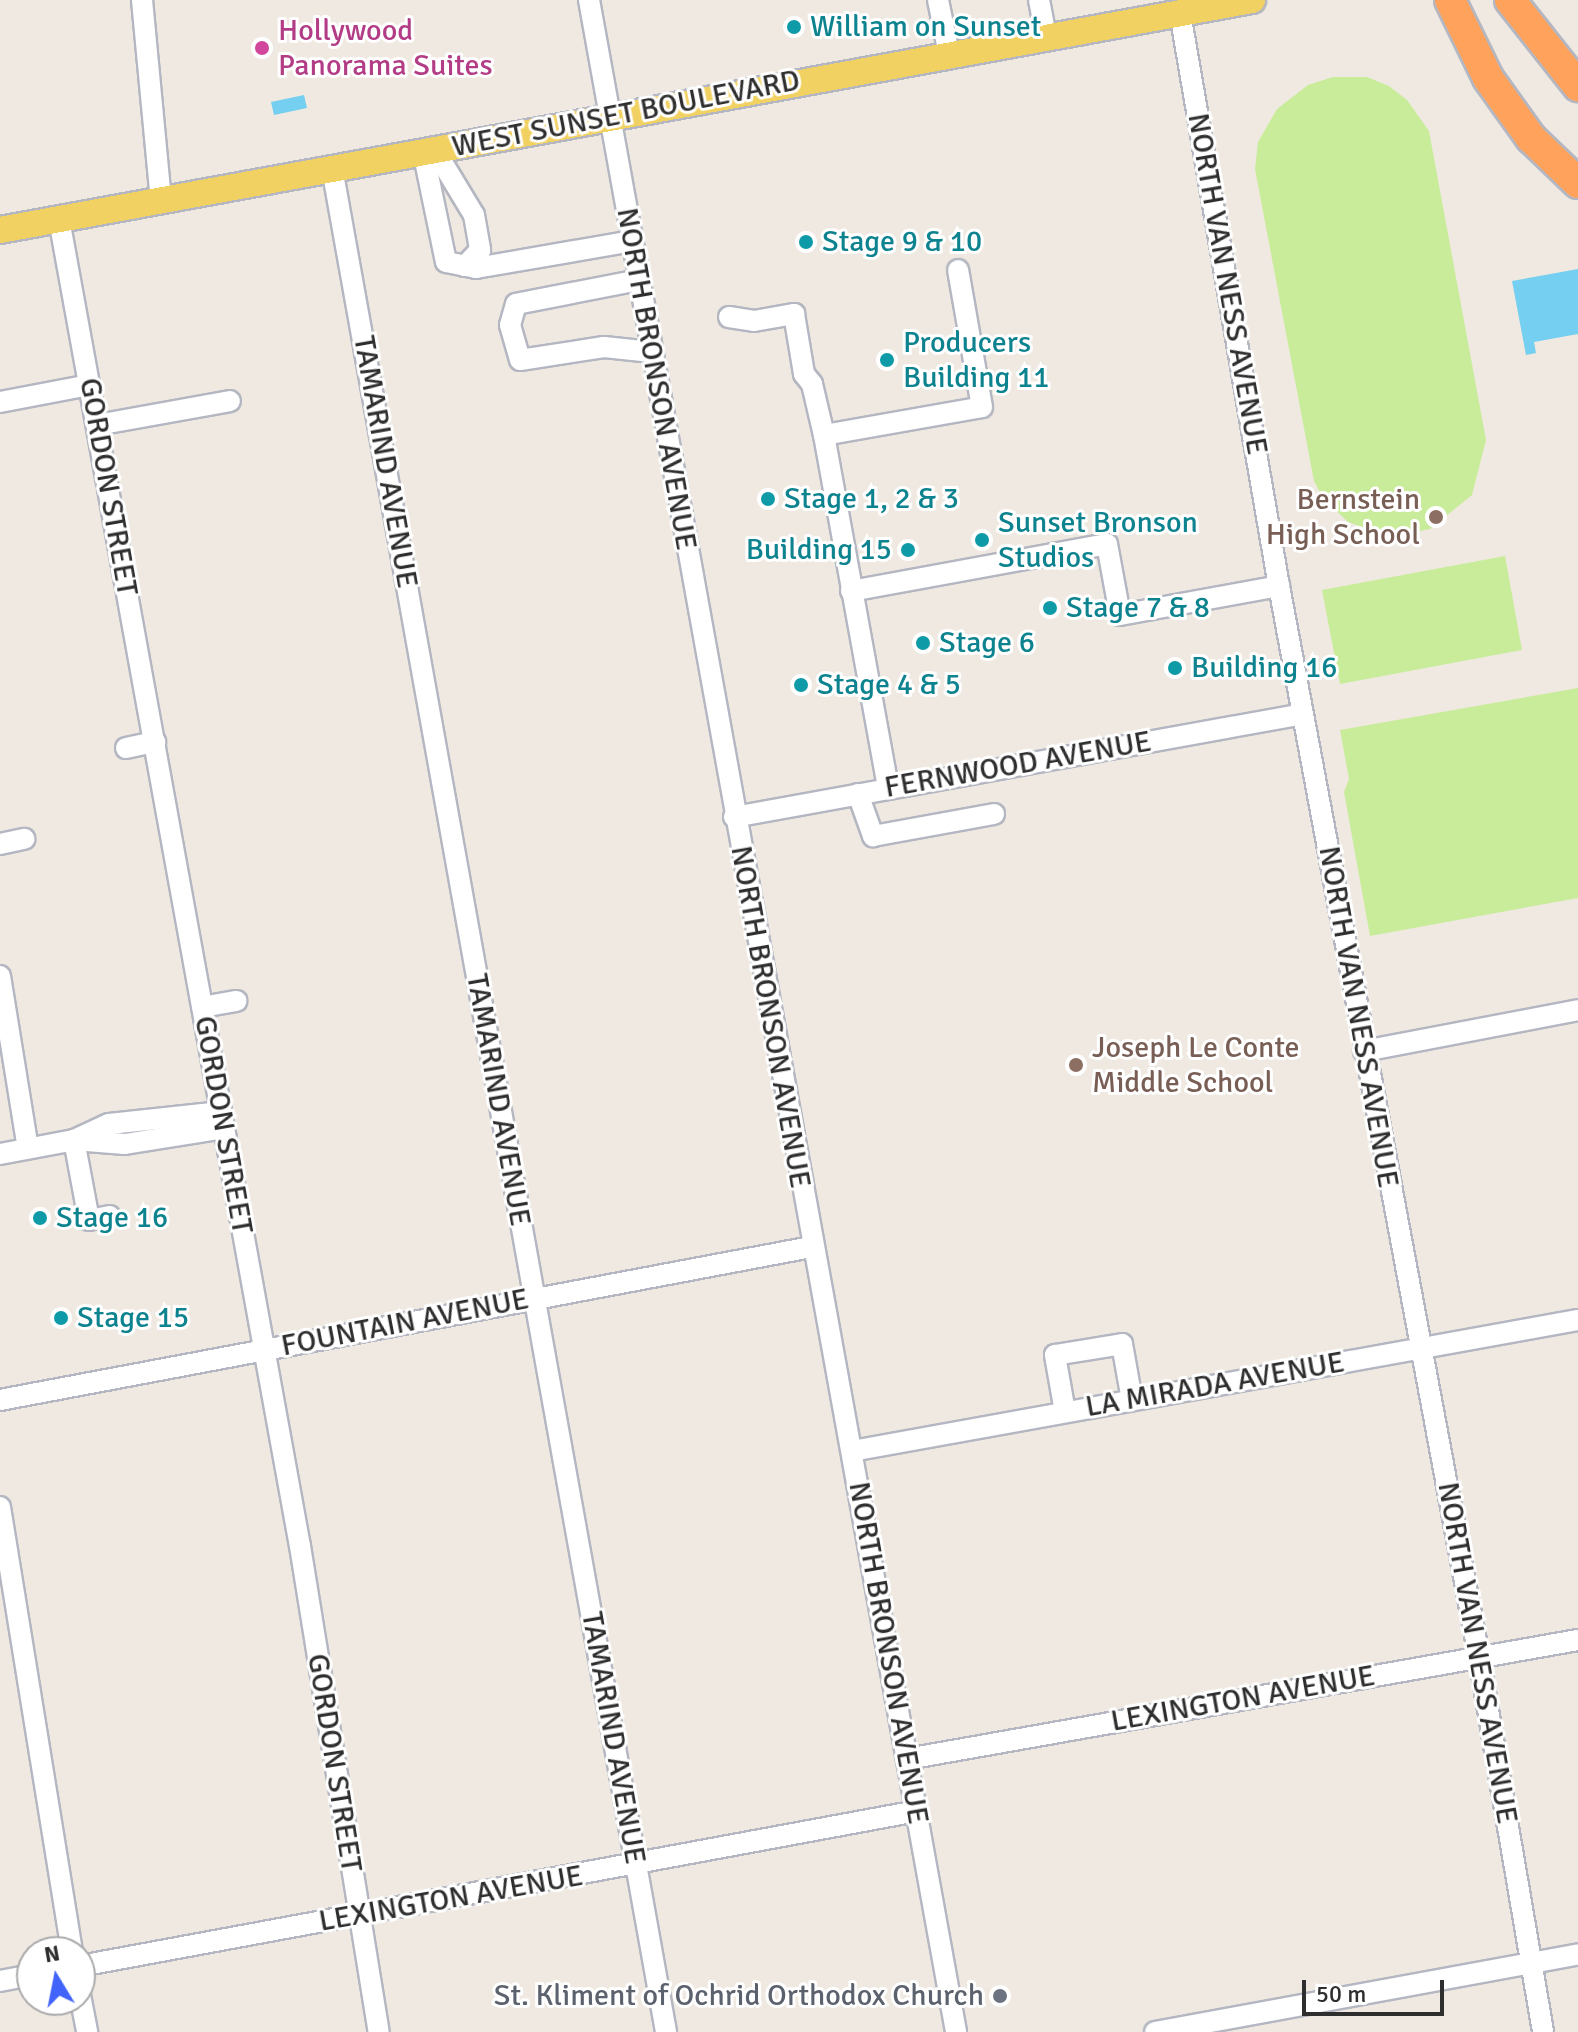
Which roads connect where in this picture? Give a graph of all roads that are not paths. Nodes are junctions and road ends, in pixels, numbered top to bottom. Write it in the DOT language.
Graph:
graph roads {
  1 [pos="142,0"];
  2 [pos="589,0"];
  3 [pos="938,0"];
  4 [pos="1039,0"];
  5 [pos="1252,0"];
  6 [pos="1450,0"];
  7 [pos="1510,0"];
  8 [pos="1179,7"];
  9 [pos="1046,37"];
  10 [pos="949,54"];
  11 [pos="1578,86"];
  12 [pos="610,117"];
  13 [pos="429,150"];
  14 [pos="332,168"];
  15 [pos="1578,183"];
  16 [pos="161,201"];
  17 [pos="59,219"];
  18 [pos="0,230"];
  19 [pos="632,241"];
  20 [pos="465,266"];
  21 [pos="958,270"];
  22 [pos="639,280"];
  23 [pos="729,317"];
  24 [pos="652,352"];
  25 [pos="89,385"];
  26 [pos="230,401"];
  27 [pos="0,402"];
  28 [pos="97,425"];
  29 [pos="824,435"];
  30 [pos="1279,586"];
  31 [pos="851,591"];
  32 [pos="1303,714"];
  33 [pos="155,742"];
  34 [pos="126,748"];
  35 [pos="888,788"];
  36 [pos="858,794"];
  37 [pos="994,814"];
  38 [pos="734,817"];
  39 [pos="24,839"];
  40 [pos="0,844"];
  41 [pos="0,976"];
  42 [pos="236,1001"];
  43 [pos="202,1007"];
  44 [pos="1578,1010"];
  45 [pos="1364,1051"];
  46 [pos="222,1120"];
  47 [pos="74,1140"];
  48 [pos="28,1148"];
  49 [pos="0,1154"];
  50 [pos="110,1216"];
  51 [pos="811,1247"];
  52 [pos="533,1299"];
  53 [pos="1578,1320"];
  54 [pos="1420,1348"];
  55 [pos="265,1350"];
  56 [pos="0,1400"];
  57 [pos="1132,1400"];
  58 [pos="1065,1412"];
  59 [pos="852,1451"];
  60 [pos="0,1507"];
  61 [pos="1578,1640"];
  62 [pos="1479,1657"];
  63 [pos="907,1759"];
  64 [pos="917,1811"];
  65 [pos="636,1866"];
  66 [pos="357,1915"];
  67 [pos="69,1936"];
  68 [pos="1578,1954"];
  69 [pos="96,1963"];
  70 [pos="1531,1963"];
  71 [pos="379,2032"];
  72 [pos="666,2032"];
  73 [pos="956,2032"];
  74 [pos="1155,2032"];
  75 [pos="1543,2032"];
  1 -- 16 [label="street"];
  2 -- 12 [label="street, NORTH BRONSON AVENUE"];
  3 -- 10 [label="street"];
  4 -- 9 [label="street"];
  5 -- 8 [label="main road, WEST SUNSET BOULEVARD"];
  6 -- 15 [label="highway"];
  7 -- 11 [label="highway"];
  8 -- 9 [label="main road, WEST SUNSET BOULEVARD"];
  8 -- 30 [label="street, NORTH VAN NESS AVENUE"];
  9 -- 10 [label="main road, WEST SUNSET BOULEVARD"];
  10 -- 12 [label="main road, WEST SUNSET BOULEVARD"];
  12 -- 13 [label="main road, WEST SUNSET BOULEVARD"];
  12 -- 19 [label="street, NORTH BRONSON AVENUE"];
  13 -- 14 [label="main road, WEST SUNSET BOULEVARD"];
  13 -- 20 [label="street"];
  13 -- 20 [label="street"];
  14 -- 16 [label="main road, WEST SUNSET BOULEVARD"];
  14 -- 52 [label="street, TAMARIND AVENUE"];
  16 -- 17 [label="main road, WEST SUNSET BOULEVARD"];
  17 -- 18 [label="main road, WEST SUNSET BOULEVARD"];
  17 -- 25 [label="street, GORDON STREET"];
  19 -- 20 [label="street"];
  19 -- 22 [label="street, NORTH BRONSON AVENUE"];
  21 -- 29 [label="street"];
  22 -- 24 [label="street, NORTH BRONSON AVENUE"];
  22 -- 24 [label="street"];
  23 -- 29 [label="street"];
  24 -- 38 [label="street, NORTH BRONSON AVENUE"];
  25 -- 27 [label="street"];
  25 -- 28 [label="street, GORDON STREET"];
  26 -- 28 [label="street"];
  28 -- 33 [label="street, GORDON STREET"];
  29 -- 31 [label="street"];
  30 -- 31 [label="street"];
  30 -- 32 [label="street, NORTH VAN NESS AVENUE"];
  31 -- 35 [label="street"];
  32 -- 35 [label="street, FERNWOOD AVENUE"];
  32 -- 45 [label="street, NORTH VAN NESS AVENUE"];
  33 -- 34 [label="street"];
  33 -- 43 [label="street, GORDON STREET"];
  35 -- 36 [label="street, FERNWOOD AVENUE"];
  36 -- 37 [label="street"];
  36 -- 38 [label="street, FERNWOOD AVENUE"];
  38 -- 51 [label="street, NORTH BRONSON AVENUE"];
  39 -- 40 [label="street"];
  41 -- 48 [label="street"];
  42 -- 43 [label="street"];
  43 -- 46 [label="street, GORDON STREET"];
  44 -- 45 [label="street"];
  45 -- 54 [label="street, NORTH VAN NESS AVENUE"];
  46 -- 47 [label="street"];
  46 -- 55 [label="street, GORDON STREET"];
  47 -- 48 [label="street"];
  47 -- 50 [label="street"];
  48 -- 49 [label="street"];
  51 -- 52 [label="street, FOUNTAIN AVENUE"];
  51 -- 59 [label="street, NORTH BRONSON AVENUE"];
  52 -- 55 [label="street, FOUNTAIN AVENUE"];
  52 -- 65 [label="street, TAMARIND AVENUE"];
  53 -- 54 [label="street, LA MIRADA AVENUE"];
  54 -- 57 [label="street, LA MIRADA AVENUE"];
  54 -- 62 [label="street, NORTH VAN NESS AVENUE"];
  55 -- 56 [label="street, FOUNTAIN AVENUE"];
  55 -- 66 [label="street, GORDON STREET"];
  57 -- 58 [label="street, LA MIRADA AVENUE"];
  57 -- 58 [label="street"];
  58 -- 59 [label="street, LA MIRADA AVENUE"];
  59 -- 63 [label="street, NORTH BRONSON AVENUE"];
  60 -- 67 [label="street"];
  61 -- 62 [label="street, LEXINGTON AVENUE"];
  62 -- 63 [label="street, LEXINGTON AVENUE"];
  62 -- 70 [label="street, NORTH VAN NESS AVENUE"];
  63 -- 64 [label="street, NORTH BRONSON AVENUE"];
  64 -- 65 [label="street, LEXINGTON AVENUE"];
  64 -- 73 [label="street, NORTH BRONSON AVENUE"];
  65 -- 66 [label="street, LEXINGTON AVENUE"];
  65 -- 72 [label="street, TAMARIND AVENUE"];
  66 -- 69 [label="street, LEXINGTON AVENUE"];
  66 -- 71 [label="street, GORDON STREET"];
  68 -- 70 [label="street"];
  70 -- 74 [label="street"];
  70 -- 75 [label="street, NORTH VAN NESS AVENUE"];
}
